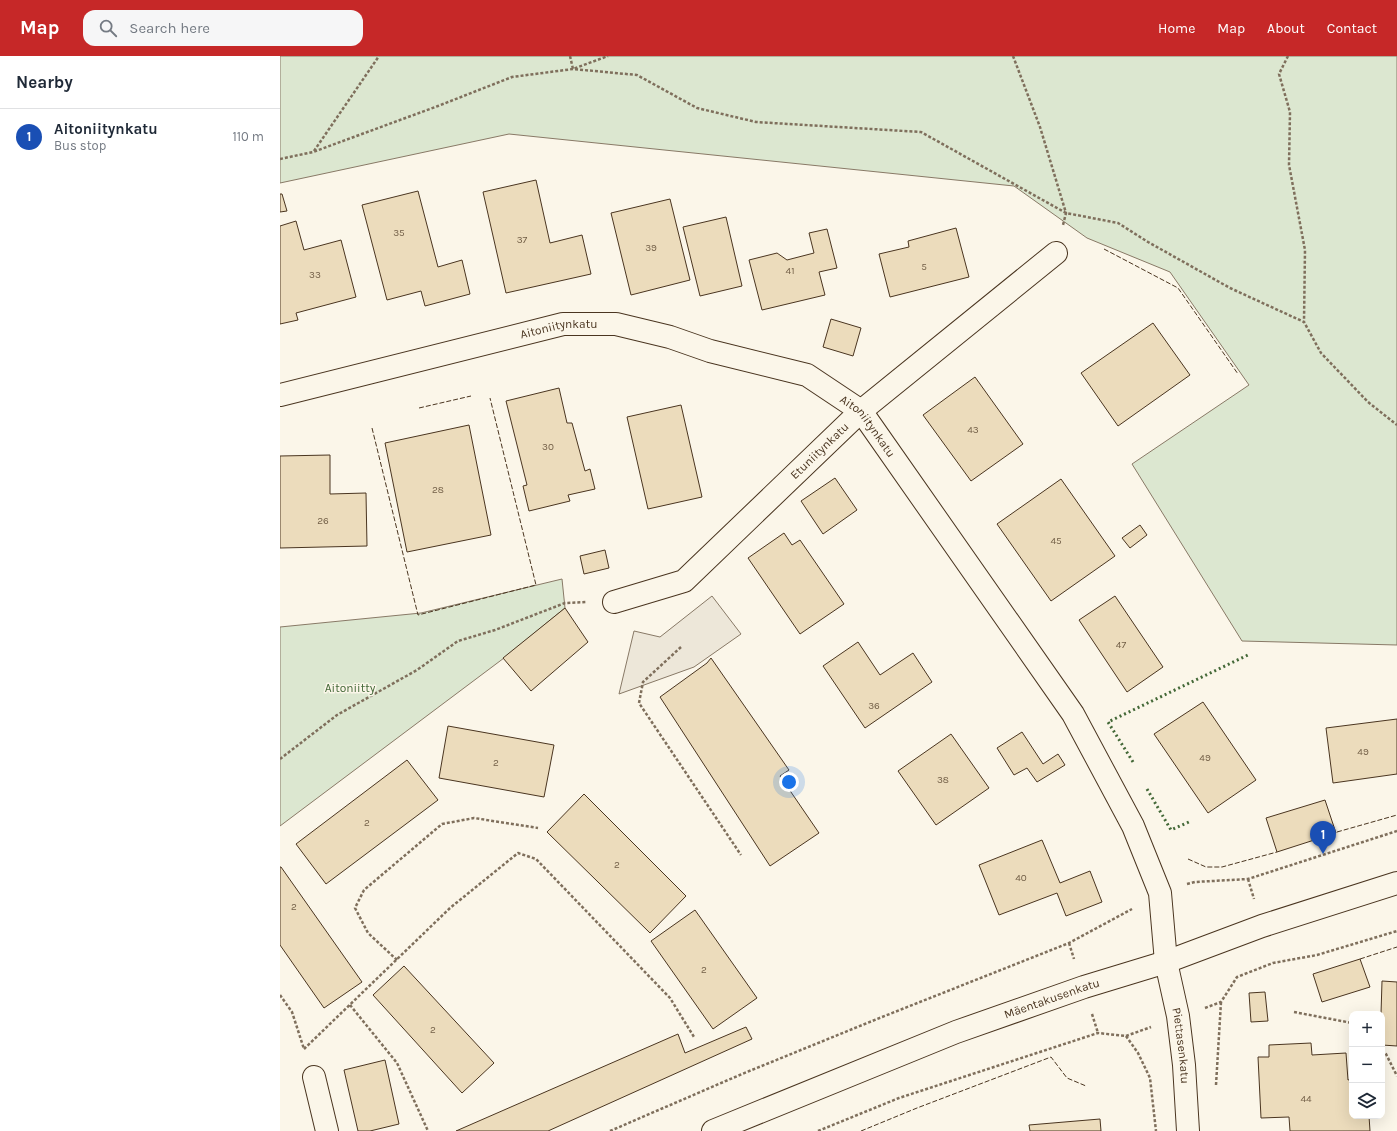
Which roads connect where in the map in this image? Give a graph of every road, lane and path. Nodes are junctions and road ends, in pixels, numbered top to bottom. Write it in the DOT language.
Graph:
graph roads {
  1 [pos="379,56"];
  2 [pos="570,56"];
  3 [pos="608,56"];
  4 [pos="1013,56"];
  5 [pos="1288,56"];
  6 [pos="573,68"];
  7 [pos="313,152"];
  8 [pos="280,159"];
  9 [pos="1066,213"];
  10 [pos="1056,253"];
  11 [pos="1304,322"];
  12 [pos="280,394"];
  13 [pos="861,411"];
  14 [pos="1397,425"];
  15 [pos="614,602"];
  16 [pos="680,646"];
  17 [pos="280,759"];
  18 [pos="538,828"];
  19 [pos="1397,831"];
  20 [pos="741,855"];
  21 [pos="1397,883"];
  22 [pos="1160,894"];
  23 [pos="1397,931"];
  24 [pos="397,960"];
  25 [pos="1166,962"];
  26 [pos="280,995"];
  27 [pos="1221,1002"];
  28 [pos="350,1005"];
  29 [pos="1294,1012"];
  30 [pos="1178,1016"];
  31 [pos="1349,1022"];
  32 [pos="694,1036"];
  33 [pos="1126,1036"];
  34 [pos="1385,1053"];
  35 [pos="1397,1076"];
  36 [pos="314,1077"];
  37 [pos="1216,1086"];
  38 [pos="327,1131"];
  39 [pos="428,1131"];
  40 [pos="610,1131"];
  41 [pos="713,1131"];
  42 [pos="818,1131"];
  43 [pos="1156,1131"];
  44 [pos="1188,1131"];
  1 -- 7 [label="path"];
  2 -- 6 [label="path"];
  3 -- 6 [label="path"];
  4 -- 9 [label="path"];
  5 -- 11 [label="path"];
  6 -- 7 [label="path"];
  6 -- 9 [label="path"];
  7 -- 8 [label="path"];
  9 -- 11 [label="path"];
  10 -- 13 [label="street, Etuniitynkatu"];
  11 -- 14 [label="path"];
  12 -- 13 [label="street, Aitoniitynkatu"];
  13 -- 15 [label="street, Etuniitynkatu"];
  13 -- 22 [label="street, Aitoniitynkatu"];
  15 -- 17 [label="path"];
  16 -- 20 [label="path"];
  18 -- 24 [label="path"];
  19 -- 22 [label="path"];
  21 -- 25 [label="street, Mäentakusenkatu"];
  22 -- 25 [label="street, Aitoniitynkatu"];
  22 -- 40 [label="path"];
  23 -- 27 [label="path"];
  24 -- 28 [label="path"];
  24 -- 32 [label="path"];
  25 -- 30 [label="street, Piettasenkatu"];
  25 -- 41 [label="street, Mäentakusenkatu"];
  26 -- 28 [label="path"];
  27 -- 30 [label="path"];
  27 -- 37 [label="path"];
  28 -- 39 [label="path"];
  29 -- 31 [label="path"];
  30 -- 33 [label="path"];
  30 -- 44 [label="street, Piettasenkatu"];
  33 -- 42 [label="path"];
  33 -- 43 [label="path"];
  34 -- 35 [label="path"];
  36 -- 38 [label="street"];
}
